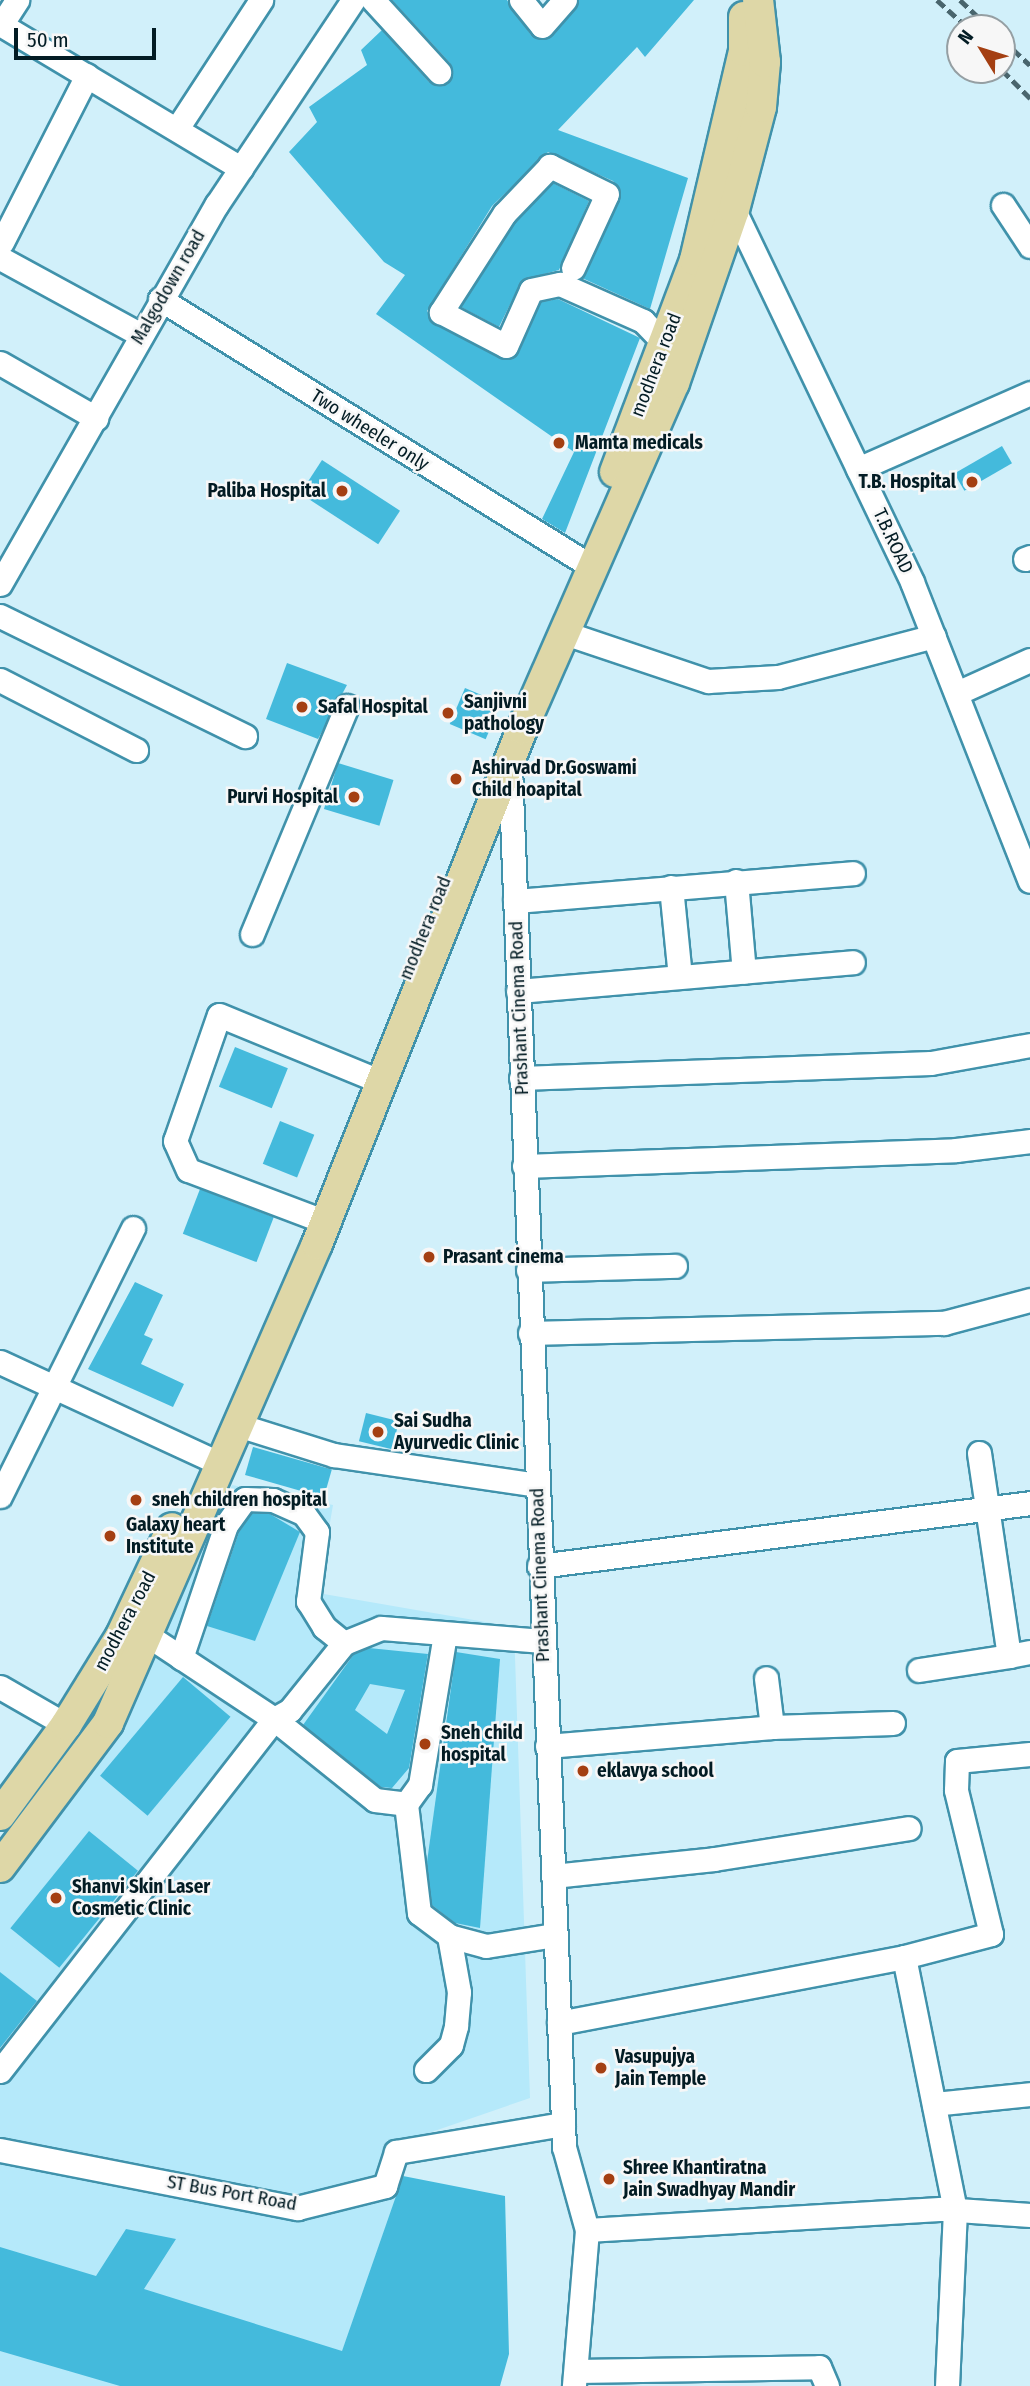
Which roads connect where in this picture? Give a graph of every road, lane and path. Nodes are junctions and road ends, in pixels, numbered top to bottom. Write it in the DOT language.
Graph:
graph roads {
  1 [pos="17,0"];
  2 [pos="261,0"];
  3 [pos="353,0"];
  4 [pos="373,0"];
  5 [pos="521,0"];
  6 [pos="565,0"];
  7 [pos="744,0"];
  8 [pos="758,0"];
  9 [pos="1,25"];
  10 [pos="439,72"];
  11 [pos="87,75"];
  12 [pos="178,127"];
  13 [pos="241,168"];
  14 [pos="1003,205"];
  15 [pos="734,210"];
  16 [pos="1030,246"];
  17 [pos="1,250"];
  18 [pos="573,268"];
  19 [pos="160,299"];
  20 [pos="141,335"];
  21 [pos="665,344"];
  22 [pos="0,363"];
  23 [pos="1030,393"];
  24 [pos="96,418"];
  25 [pos="858,469"];
  26 [pos="581,560"];
  27 [pos="0,584"];
  28 [pos="0,617"];
  29 [pos="565,633"];
  30 [pos="934,636"];
  31 [pos="1030,660"];
  32 [pos="0,680"];
  33 [pos="957,693"];
  34 [pos="347,706"];
  35 [pos="245,736"];
  36 [pos="136,750"];
  37 [pos="510,760"];
  38 [pos="853,873"];
  39 [pos="736,881"];
  40 [pos="1030,881"];
  41 [pos="671,887"];
  42 [pos="515,901"];
  43 [pos="252,934"];
  44 [pos="853,962"];
  45 [pos="744,972"];
  46 [pos="680,977"];
  47 [pos="518,991"];
  48 [pos="1030,1045"];
  49 [pos="367,1076"];
  50 [pos="521,1079"];
  51 [pos="1030,1141"];
  52 [pos="524,1166"];
  53 [pos="310,1216"];
  54 [pos="133,1228"];
  55 [pos="675,1265"];
  56 [pos="528,1270"];
  57 [pos="1030,1300"];
  58 [pos="530,1333"];
  59 [pos="0,1362"];
  60 [pos="56,1388"];
  61 [pos="238,1425"];
  62 [pos="979,1453"];
  63 [pos="213,1461"];
  64 [pos="536,1485"];
  65 [pos="0,1496"];
  66 [pos="1030,1503"];
  67 [pos="987,1508"];
  68 [pos="539,1566"];
  69 [pos="445,1634"];
  70 [pos="147,1635"];
  71 [pos="543,1641"];
  72 [pos="344,1643"];
  73 [pos="1020,1654"];
  74 [pos="181,1658"];
  75 [pos="919,1670"];
  76 [pos="766,1678"];
  77 [pos="0,1687"];
  78 [pos="274,1719"];
  79 [pos="893,1723"];
  80 [pos="66,1725"];
  81 [pos="772,1727"];
  82 [pos="547,1746"];
  83 [pos="1030,1754"];
  84 [pos="405,1804"];
  85 [pos="0,1815"];
  86 [pos="909,1828"];
  87 [pos="0,1867"];
  88 [pos="553,1875"];
  89 [pos="555,1935"];
  90 [pos="449,1936"];
  91 [pos="904,1956"];
  92 [pos="559,2023"];
  93 [pos="426,2070"];
  94 [pos="0,2071"];
  95 [pos="1030,2094"];
  96 [pos="934,2104"];
  97 [pos="563,2124"];
  98 [pos="0,2150"];
  99 [pos="955,2210"];
  100 [pos="1030,2215"];
  101 [pos="587,2230"];
  102 [pos="575,2378"];
  103 [pos="827,2386"];
  104 [pos="947,2386"];
  1 -- 9 [label="street"];
  2 -- 12 [label="street"];
  3 -- 13 [label="street, Malgodown road"];
  4 -- 10 [label="street"];
  5 -- 6 [label="street"];
  7 -- 21 [label="main road, modhera road"];
  8 -- 15 [label="main road"];
  9 -- 11 [label="street"];
  11 -- 12 [label="street"];
  11 -- 17 [label="street"];
  12 -- 13 [label="street"];
  13 -- 19 [label="street, Malgodown road"];
  14 -- 16 [label="street"];
  15 -- 25 [label="street, T.B.ROAD"];
  15 -- 29 [label="main road"];
  17 -- 20 [label="street"];
  18 -- 21 [label="street"];
  19 -- 20 [label="street, Malgodown road"];
  19 -- 26 [label="street, Two wheeler only"];
  20 -- 24 [label="street, Malgodown road"];
  21 -- 26 [label="main road, modhera road"];
  22 -- 24 [label="street"];
  23 -- 25 [label="street"];
  24 -- 27 [label="street, Malgodown road"];
  25 -- 30 [label="street, T.B.ROAD"];
  26 -- 49 [label="main road, modhera road"];
  28 -- 35 [label="street"];
  29 -- 30 [label="street"];
  29 -- 37 [label="main road"];
  30 -- 33 [label="street, T.B.ROAD"];
  31 -- 33 [label="street"];
  32 -- 36 [label="street"];
  33 -- 40 [label="street, T.B.ROAD"];
  34 -- 43 [label="street"];
  37 -- 42 [label="street, Prashant Cinema Road"];
  37 -- 61 [label="main road"];
  38 -- 39 [label="street"];
  39 -- 41 [label="street"];
  39 -- 45 [label="street"];
  41 -- 42 [label="street"];
  41 -- 46 [label="street"];
  42 -- 47 [label="street, Prashant Cinema Road"];
  44 -- 45 [label="street"];
  45 -- 46 [label="street"];
  46 -- 47 [label="street"];
  47 -- 50 [label="street, Prashant Cinema Road"];
  48 -- 50 [label="street"];
  49 -- 53 [label="main road, modhera road"];
  49 -- 53 [label="street"];
  50 -- 52 [label="street, Prashant Cinema Road"];
  51 -- 52 [label="street"];
  52 -- 56 [label="street, Prashant Cinema Road"];
  53 -- 63 [label="main road, modhera road"];
  54 -- 60 [label="street"];
  55 -- 56 [label="street"];
  56 -- 58 [label="street, Prashant Cinema Road"];
  57 -- 58 [label="street"];
  58 -- 64 [label="street, Prashant Cinema Road"];
  59 -- 60 [label="street"];
  60 -- 63 [label="street"];
  60 -- 65 [label="street"];
  61 -- 63 [label="main road"];
  61 -- 64 [label="street"];
  62 -- 67 [label="street"];
  63 -- 70 [label="main road"];
  63 -- 80 [label="main road, modhera road"];
  64 -- 68 [label="street, Prashant Cinema Road"];
  66 -- 67 [label="street"];
  67 -- 68 [label="street"];
  67 -- 73 [label="street"];
  68 -- 71 [label="street, Prashant Cinema Road"];
  69 -- 71 [label="street"];
  69 -- 72 [label="street"];
  69 -- 84 [label="street"];
  70 -- 74 [label="street"];
  70 -- 87 [label="main road"];
  71 -- 82 [label="street, Prashant Cinema Road"];
  72 -- 74 [label="street"];
  72 -- 78 [label="street"];
  73 -- 75 [label="street"];
  74 -- 78 [label="street"];
  76 -- 81 [label="street"];
  77 -- 80 [label="street"];
  78 -- 84 [label="street"];
  78 -- 94 [label="street"];
  79 -- 81 [label="street"];
  80 -- 85 [label="main road, modhera road"];
  81 -- 82 [label="street"];
  82 -- 88 [label="street, Prashant Cinema Road"];
  83 -- 91 [label="street"];
  84 -- 90 [label="street"];
  86 -- 88 [label="street"];
  88 -- 89 [label="street, Prashant Cinema Road"];
  89 -- 90 [label="street"];
  89 -- 92 [label="street, Prashant Cinema Road"];
  90 -- 93 [label="street"];
  91 -- 92 [label="street"];
  91 -- 96 [label="street"];
  92 -- 97 [label="street, Prashant Cinema Road"];
  95 -- 96 [label="street"];
  96 -- 99 [label="street"];
  97 -- 98 [label="street, ST Bus Port Road"];
  97 -- 101 [label="street, Prashant Cinema Road"];
  99 -- 100 [label="street"];
  99 -- 101 [label="street"];
  99 -- 104 [label="street"];
  101 -- 102 [label="street, Prashant Cinema Road"];
  102 -- 103 [label="street"];
}
